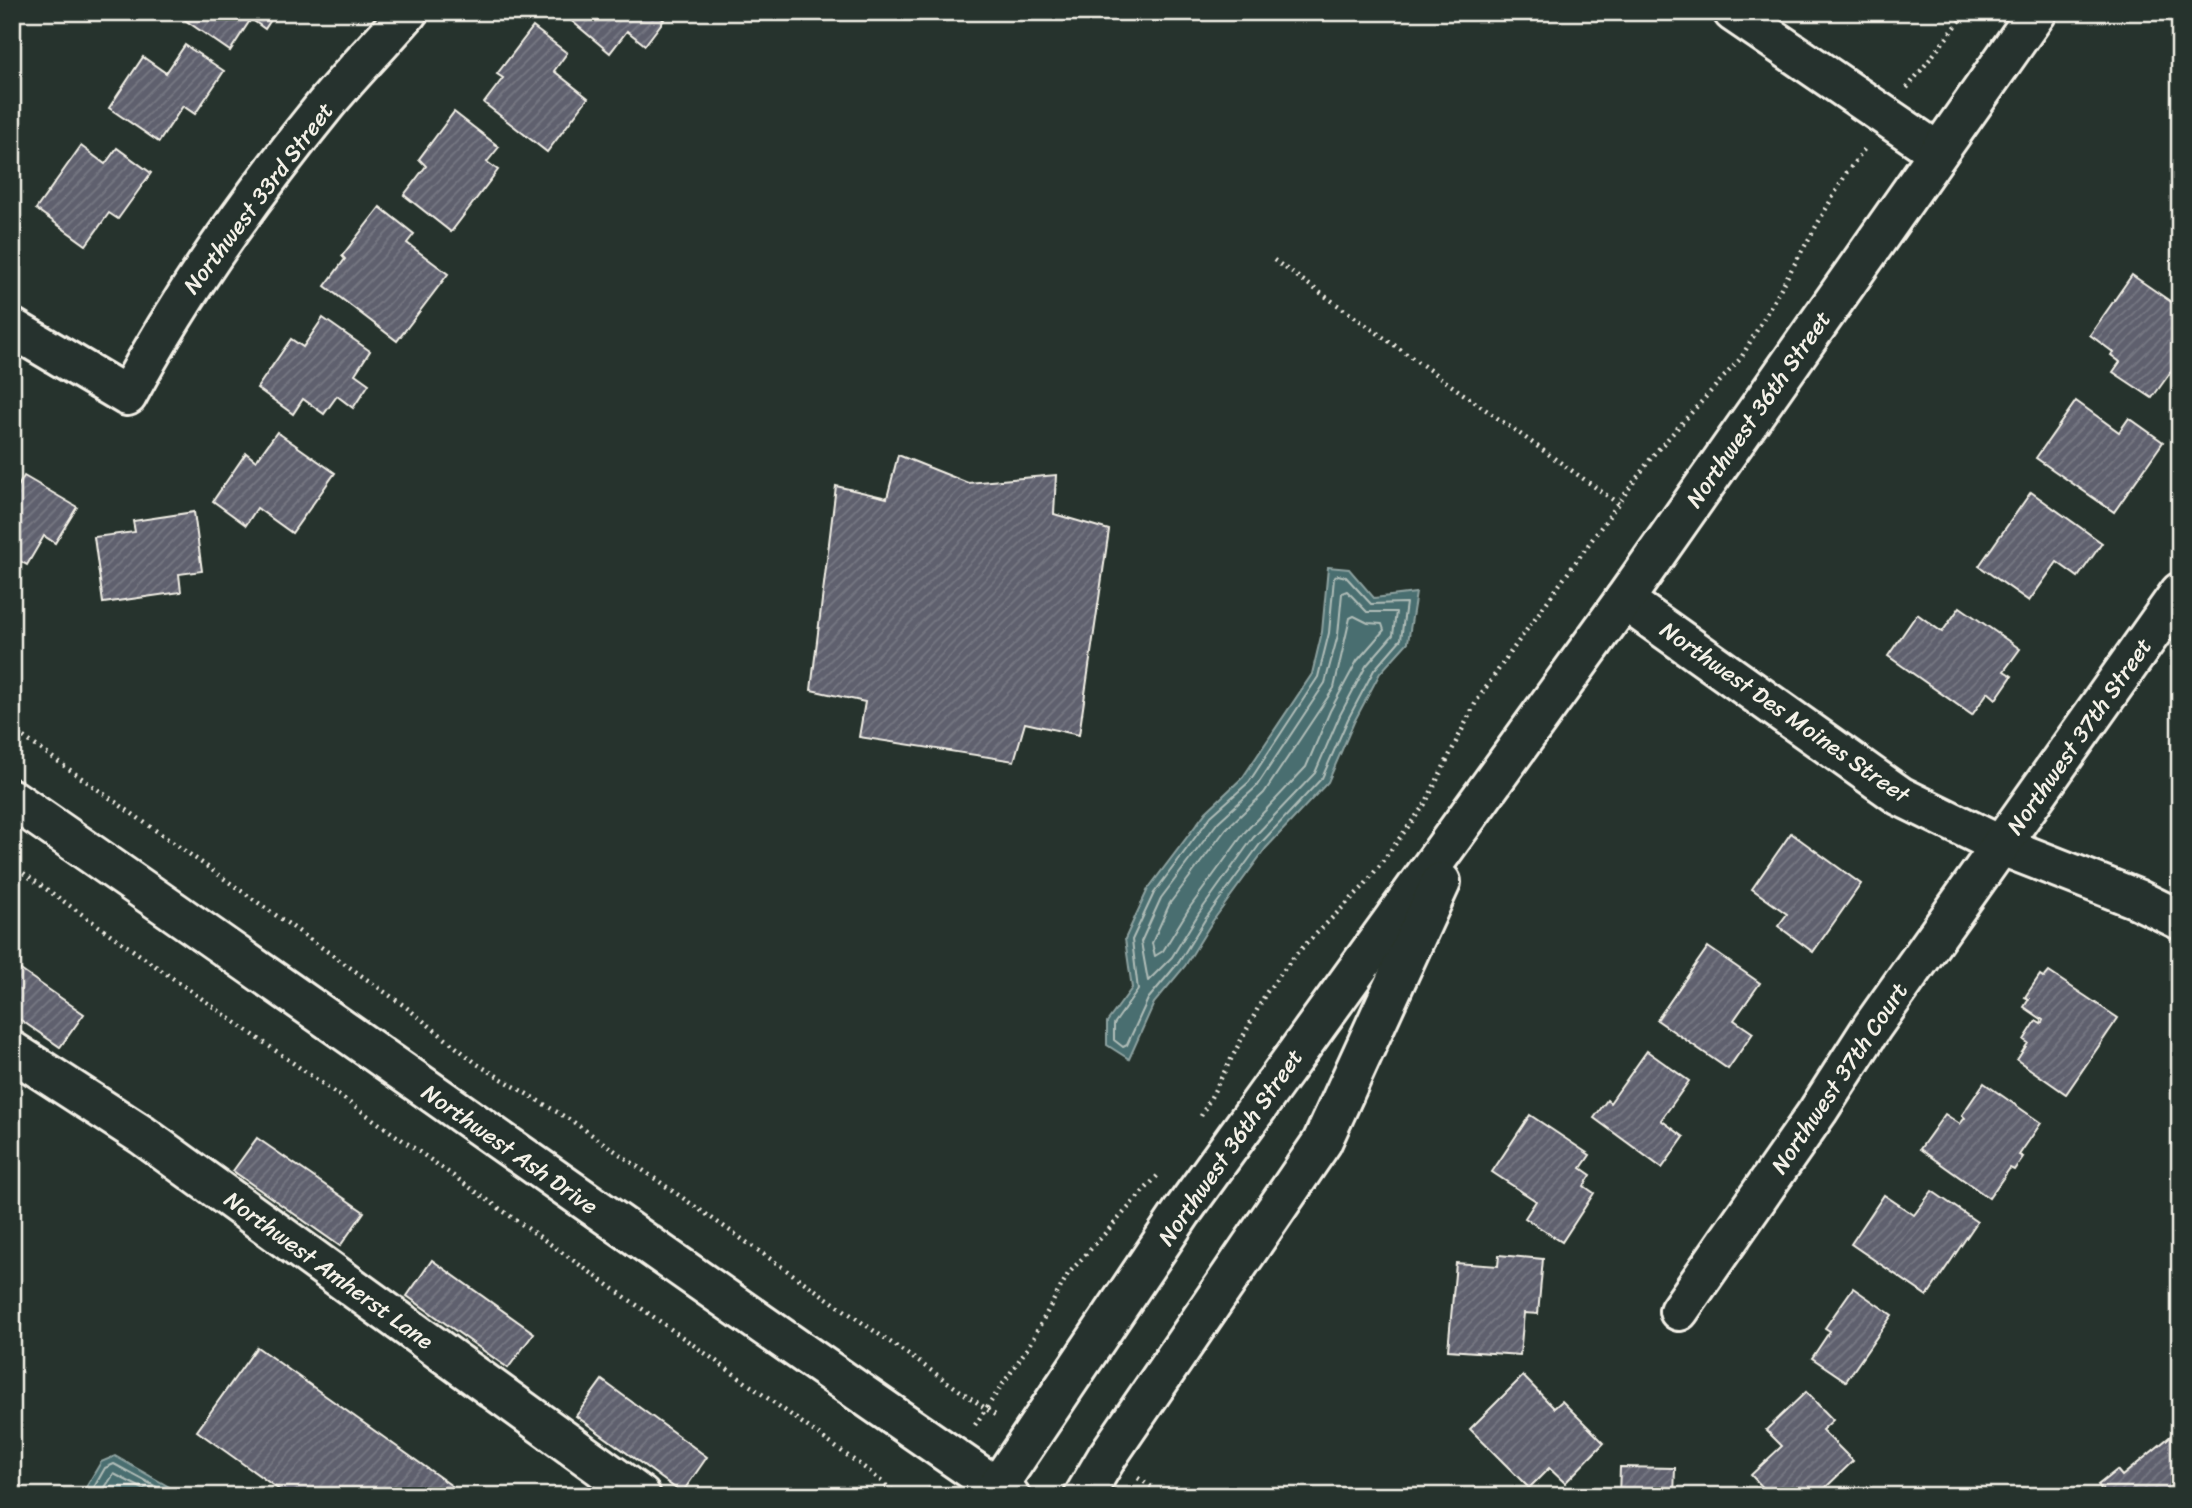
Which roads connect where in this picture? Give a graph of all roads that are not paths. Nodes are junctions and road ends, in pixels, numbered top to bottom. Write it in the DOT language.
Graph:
graph roads {
  1 [pos="408,12"];
  2 [pos="1733,12"];
  3 [pos="2037,12"];
  4 [pos="1938,152"];
  5 [pos="12,328"];
  6 [pos="2180,592"];
  7 [pos="1624,600"];
  8 [pos="12,799"];
  9 [pos="1477,804"];
  10 [pos="2002,846"];
  11 [pos="2180,920"];
  12 [pos="12,1051"];
  13 [pos="1679,1311"];
  14 [pos="1000,1493"];
  15 [pos="641,1496"];
  16 [pos="1084,1496"];
  1 -- 5 [label="street, Northwest 33rd Street"];
  2 -- 4 [label="street"];
  3 -- 4 [label="street, Northwest 36th Street"];
  4 -- 7 [label="street, Northwest 36th Street"];
  6 -- 10 [label="street, Northwest 37th Street"];
  7 -- 9 [label="street, Northwest 36th Street"];
  7 -- 10 [label="street, Northwest Des Moines Street"];
  8 -- 14 [label="street, Northwest Ash Drive"];
  9 -- 14 [label="street, Northwest 36th Street"];
  9 -- 16 [label="street, Northwest 36th Street"];
  10 -- 11 [label="street, Northwest Des Moines Street"];
  10 -- 13 [label="street, Northwest 37th Court"];
  12 -- 15 [label="street, Northwest Amherst Lane"];
}
